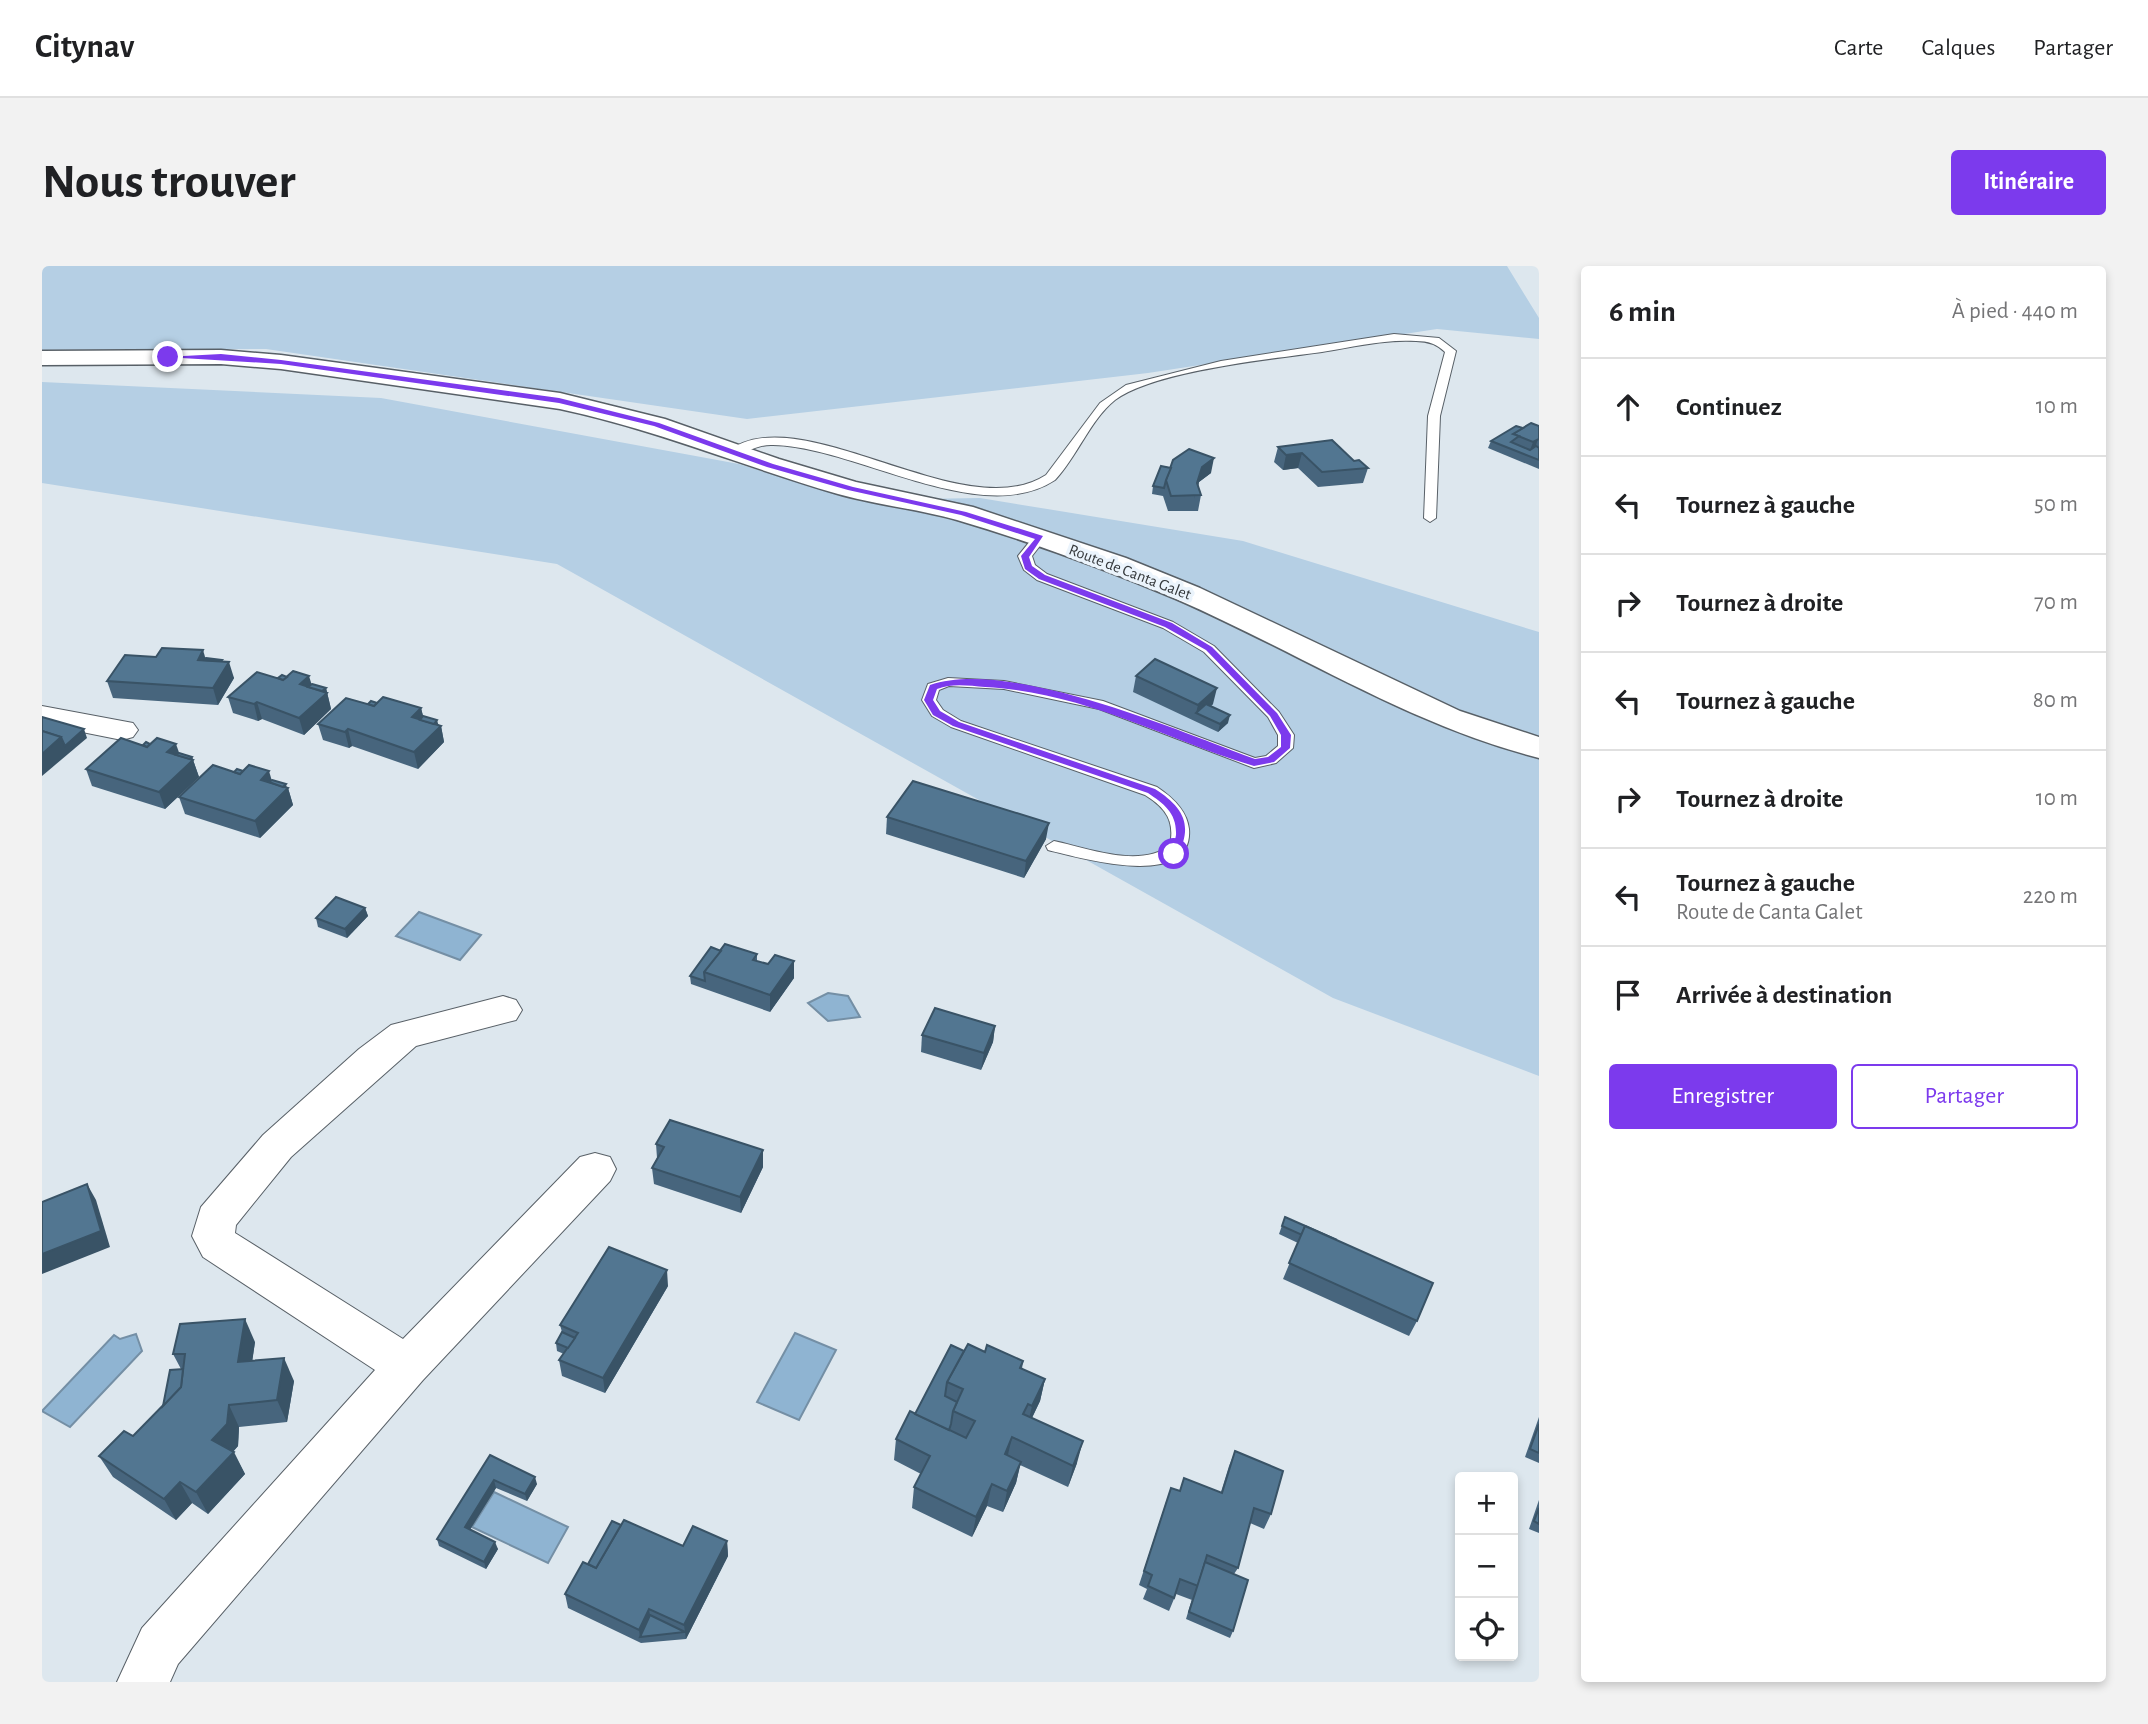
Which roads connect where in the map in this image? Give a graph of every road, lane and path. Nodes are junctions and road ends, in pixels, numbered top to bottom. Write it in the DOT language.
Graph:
graph roads {
  1 [pos="42,358"];
  2 [pos="732,453"];
  3 [pos="1430,518"];
  4 [pos="1040,538"];
  5 [pos="42,715"];
  6 [pos="122,730"];
  7 [pos="1539,748"];
  8 [pos="1054,846"];
  9 [pos="503,1010"];
  10 [pos="595,1170"];
  11 [pos="407,1366"];
  12 [pos="143,1682"];
  1 -- 2 [label="main road, Route de Canta Galet"];
  2 -- 3 [label="lane"];
  2 -- 4 [label="main road, Route de Canta Galet"];
  4 -- 7 [label="main road, Route de Canta Galet"];
  4 -- 8 [label="lane"];
  5 -- 6 [label="street"];
  9 -- 11 [label="street"];
  10 -- 11 [label="street"];
  11 -- 12 [label="street"];
}
